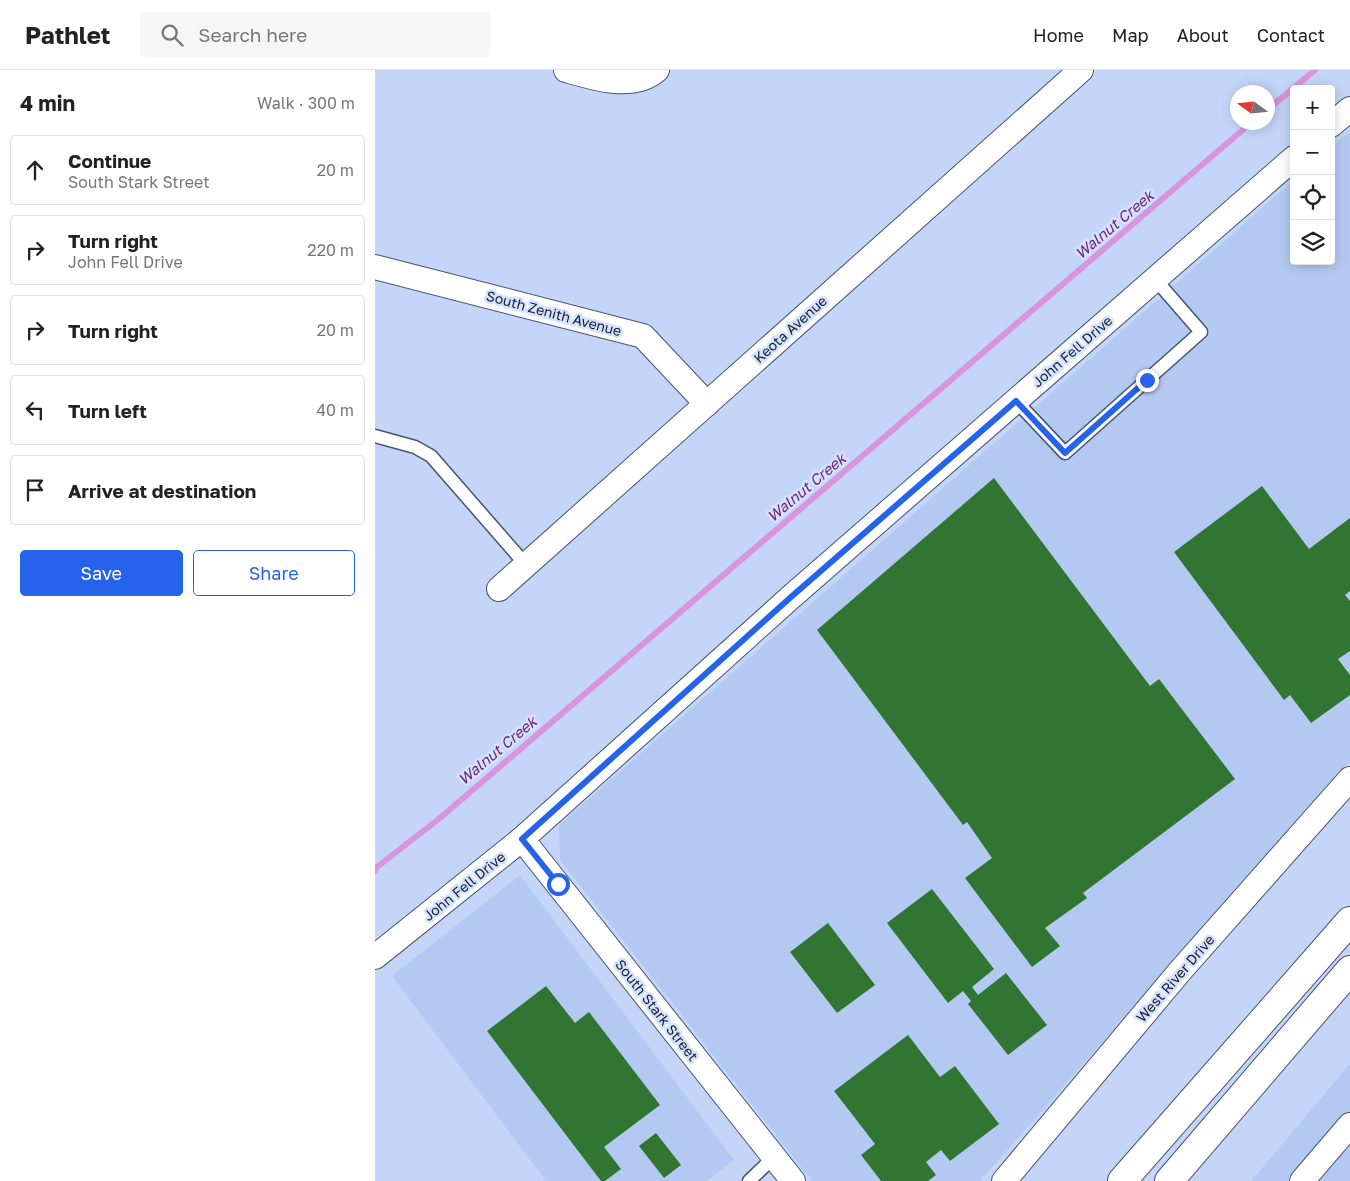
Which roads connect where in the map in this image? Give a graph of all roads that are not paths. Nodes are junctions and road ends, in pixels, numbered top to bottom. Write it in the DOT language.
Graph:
graph roads {
  1 [pos="566,70"];
  2 [pos="657,70"];
  3 [pos="1081,70"];
  4 [pos="1350,109"];
  5 [pos="1335,122"];
  6 [pos="1290,161"];
  7 [pos="375,267"];
  8 [pos="1155,279"];
  9 [pos="1016,401"];
  10 [pos="707,404"];
  11 [pos="375,436"];
  12 [pos="526,565"];
  13 [pos="499,589"];
  14 [pos="1350,780"];
  15 [pos="522,839"];
  16 [pos="1350,921"];
  17 [pos="375,957"];
  18 [pos="1350,970"];
  19 [pos="1350,1125"];
  20 [pos="775,1157"];
  21 [pos="749,1181"];
  22 [pos="793,1181"];
  23 [pos="1004,1181"];
  24 [pos="1122,1181"];
  25 [pos="1169,1181"];
  26 [pos="1302,1181"];
  1 -- 2 [label="street"];
  3 -- 10 [label="street, Keota Avenue"];
  4 -- 5 [label="street"];
  6 -- 8 [label="street, John Fell Drive"];
  7 -- 10 [label="street, South Zenith Avenue"];
  8 -- 9 [label="street, John Fell Drive"];
  8 -- 9 [label="lane"];
  9 -- 15 [label="street, John Fell Drive"];
  10 -- 12 [label="street, Keota Avenue"];
  11 -- 12 [label="lane"];
  12 -- 13 [label="street, Keota Avenue"];
  14 -- 23 [label="street, West River Drive"];
  15 -- 17 [label="street, John Fell Drive"];
  15 -- 20 [label="street, South Stark Street"];
  16 -- 24 [label="main road"];
  18 -- 25 [label="main road"];
  19 -- 26 [label="street"];
  20 -- 21 [label="lane"];
  20 -- 22 [label="street, South Stark Street"];
}
